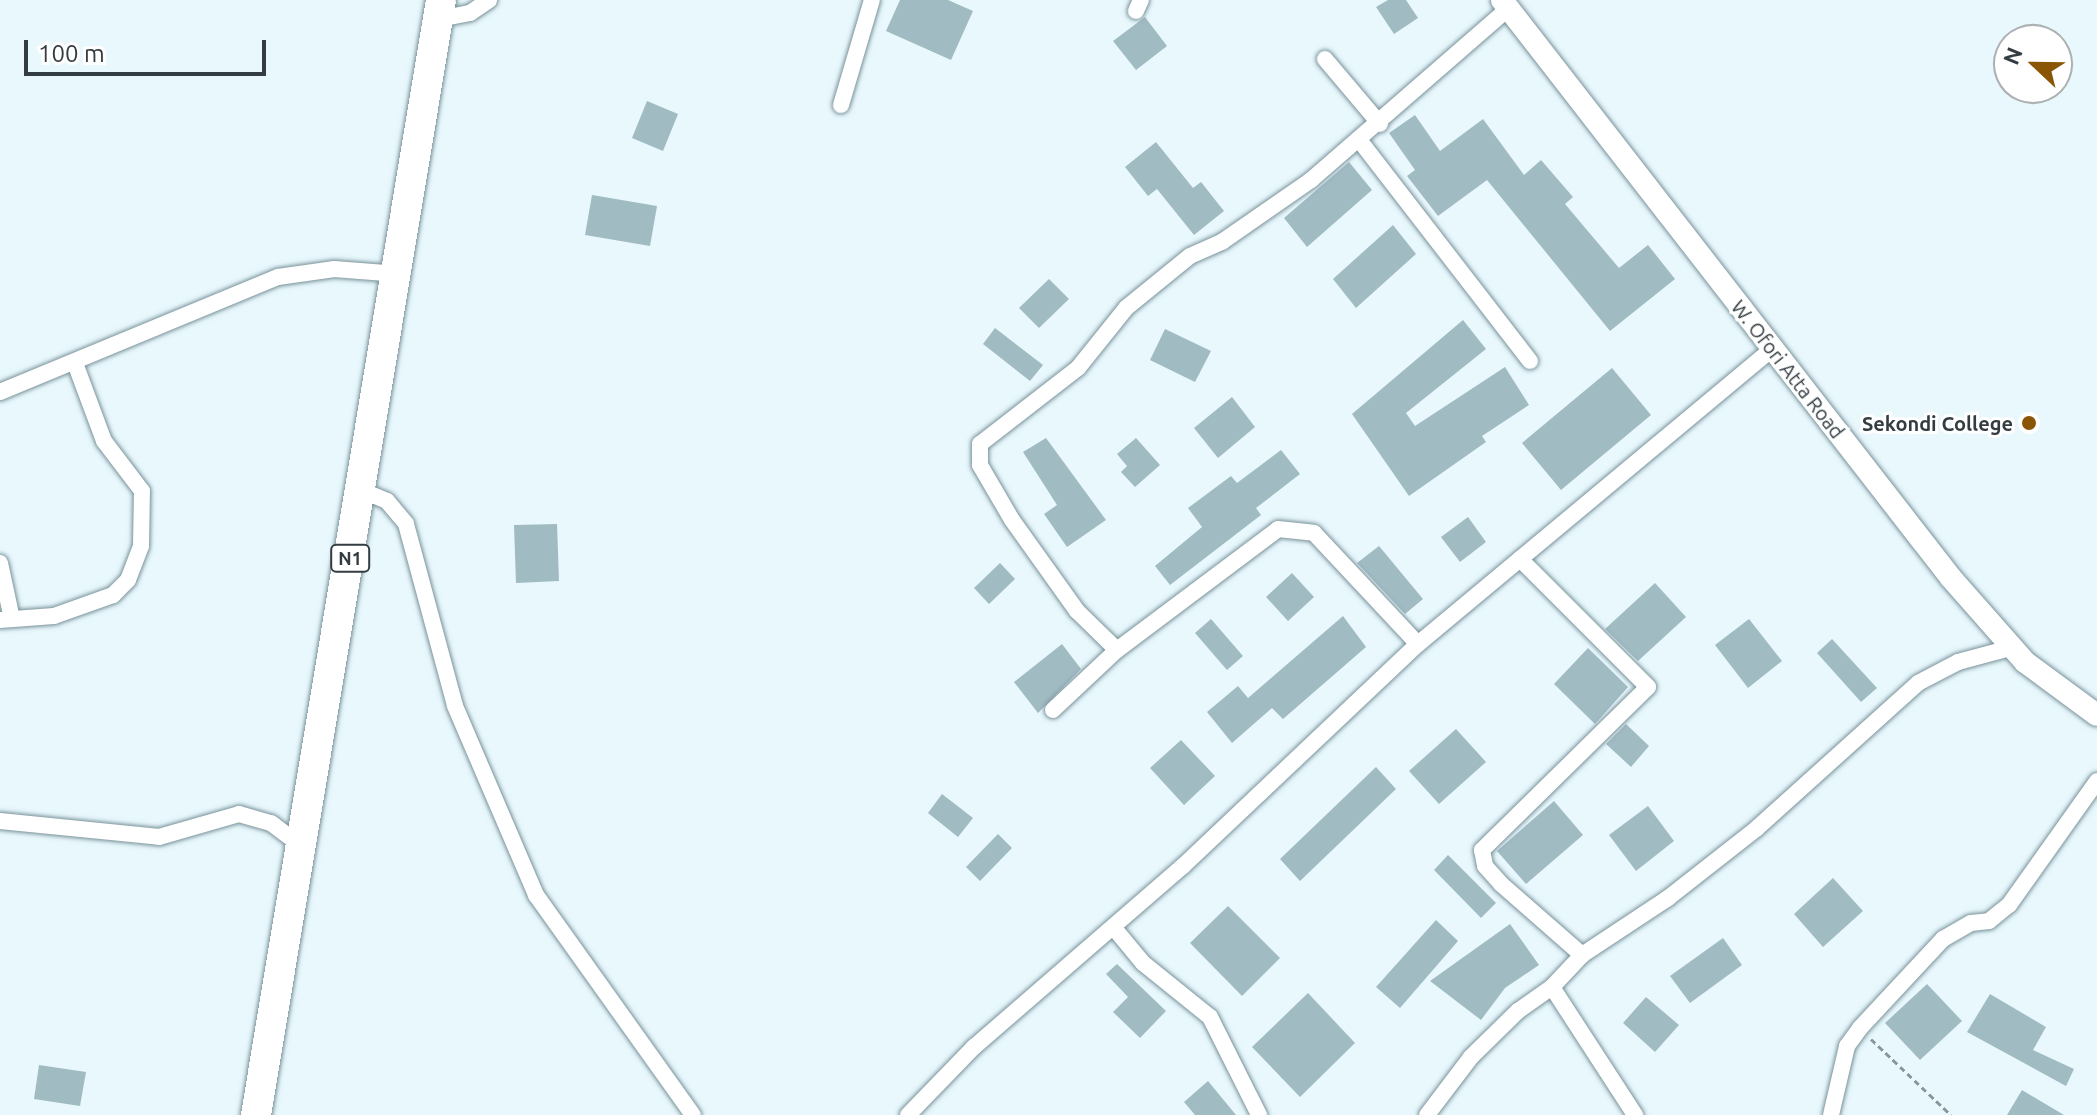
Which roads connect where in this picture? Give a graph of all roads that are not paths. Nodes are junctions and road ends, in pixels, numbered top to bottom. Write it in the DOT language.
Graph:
graph roads {
  1 [pos="489,0"];
  2 [pos="872,0"];
  3 [pos="1505,4"];
  4 [pos="440,10"];
  5 [pos="1325,59"];
  6 [pos="841,105"];
  7 [pos="1380,124"];
  8 [pos="1360,141"];
  9 [pos="399,274"];
  10 [pos="1772,349"];
  11 [pos="1530,361"];
  12 [pos="75,363"];
  13 [pos="0,392"];
  14 [pos="361,490"];
  15 [pos="1520,559"];
  16 [pos="0,563"];
  17 [pos="6,620"];
  18 [pos="1418,644"];
  19 [pos="2010,648"];
  20 [pos="1117,650"];
  21 [pos="2072,700"];
  22 [pos="2097,706"];
  23 [pos="1053,710"];
  24 [pos="2097,715"];
  25 [pos="2097,781"];
  26 [pos="0,821"];
  27 [pos="299,844"];
  28 [pos="1114,928"];
  29 [pos="1582,955"];
  30 [pos="1552,987"];
  31 [pos="256,1115"];
  32 [pos="693,1115"];
  33 [pos="908,1115"];
  34 [pos="1259,1115"];
  35 [pos="1427,1115"];
  36 [pos="1635,1115"];
  37 [pos="1831,1115"];
  1 -- 4 [label="street"];
  2 -- 6 [label="street"];
  3 -- 7 [label="street"];
  3 -- 10 [label="main road, W. Ofori Atta Road"];
  4 -- 9 [label="highway, N1"];
  5 -- 7 [label="street"];
  7 -- 8 [label="street"];
  8 -- 11 [label="street"];
  8 -- 20 [label="street"];
  9 -- 12 [label="street"];
  9 -- 14 [label="highway, N1"];
  10 -- 15 [label="street"];
  10 -- 19 [label="main road, W. Ofori Atta Road"];
  12 -- 13 [label="street"];
  12 -- 17 [label="street"];
  14 -- 27 [label="highway, N1"];
  14 -- 32 [label="street"];
  15 -- 18 [label="street"];
  15 -- 29 [label="street"];
  16 -- 17 [label="street"];
  18 -- 20 [label="street"];
  18 -- 28 [label="street"];
  19 -- 21 [label="main road, W. Ofori Atta Road"];
  19 -- 29 [label="street"];
  20 -- 23 [label="street"];
  21 -- 22 [label="main road"];
  21 -- 24 [label="main road, W. Ofori Atta Road"];
  25 -- 37 [label="street"];
  26 -- 27 [label="street"];
  27 -- 31 [label="highway, N1"];
  28 -- 33 [label="street"];
  28 -- 34 [label="street"];
  29 -- 30 [label="street"];
  30 -- 35 [label="street"];
  30 -- 36 [label="street"];
}
